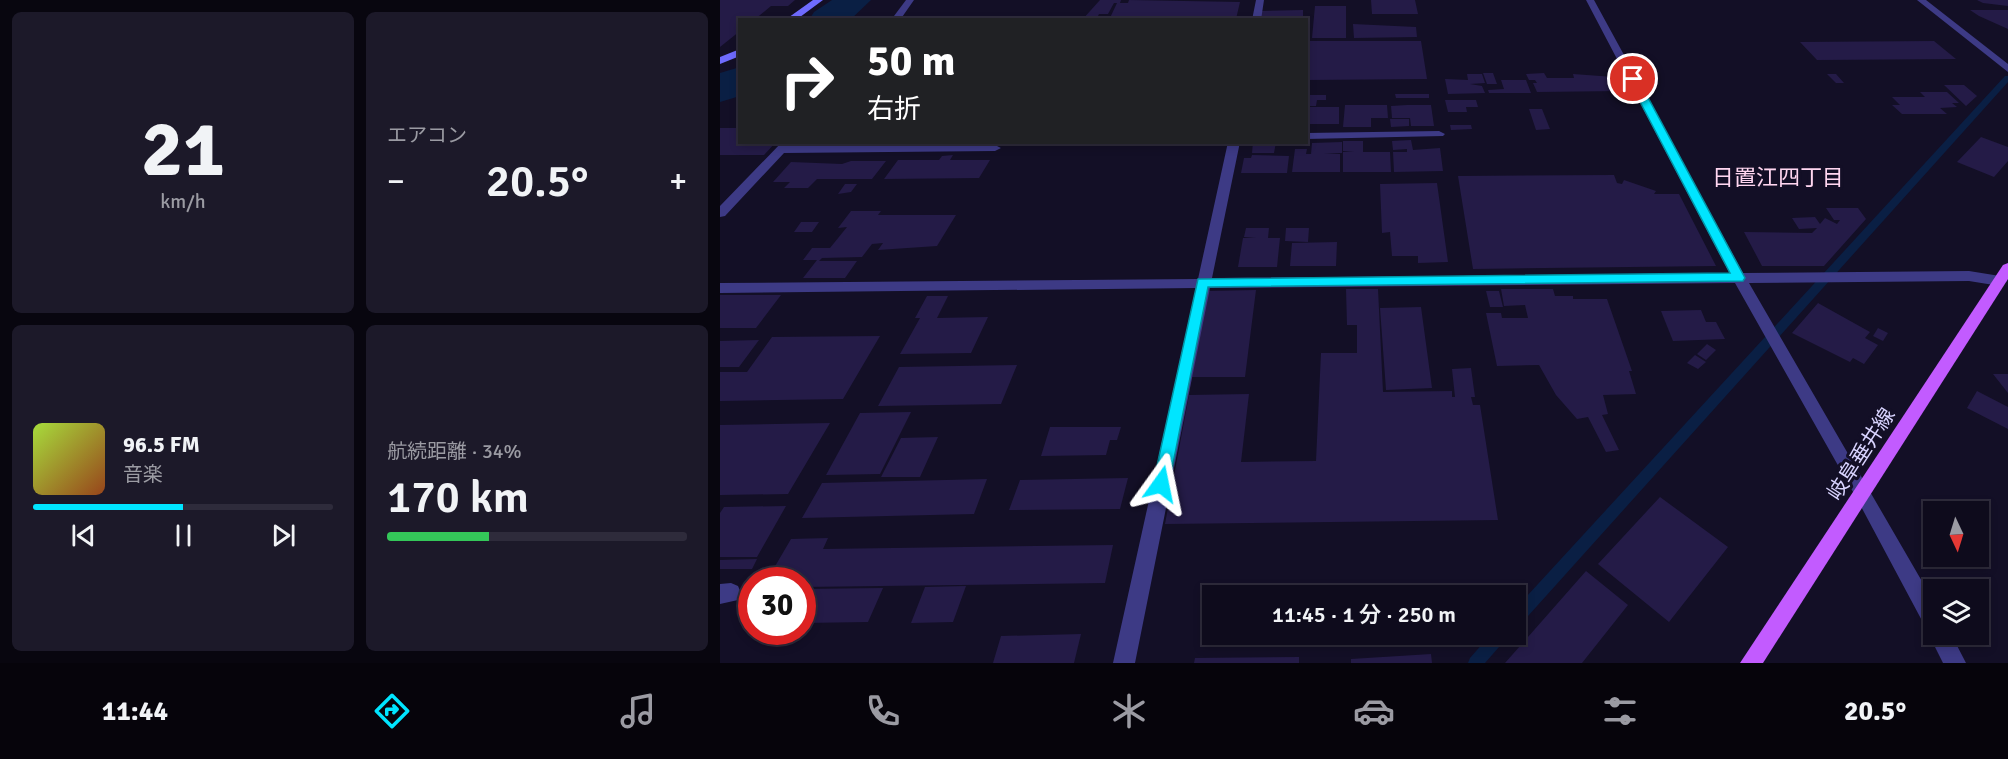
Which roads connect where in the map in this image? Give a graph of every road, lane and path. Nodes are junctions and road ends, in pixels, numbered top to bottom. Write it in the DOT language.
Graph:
graph roads {
  1 [pos="819,0"];
  2 [pos="910,0"];
  3 [pos="1260,0"];
  4 [pos="1590,0"];
  5 [pos="1921,0"];
  6 [pos="792,18"];
  7 [pos="896,18"];
  8 [pos="1256,18"];
  9 [pos="738,53"];
  10 [pos="720,61"];
  11 [pos="2008,69"];
  12 [pos="1439,134"];
  13 [pos="1308,136"];
  14 [pos="1234,144"];
  15 [pos="786,146"];
  16 [pos="995,148"];
  17 [pos="720,213"];
  18 [pos="2004,274"];
  19 [pos="1739,278"];
  20 [pos="1203,283"];
  21 [pos="720,288"];
  22 [pos="1863,493"];
  23 [pos="1923,604"];
  24 [pos="1945,645"];
  25 [pos="1124,663"];
  26 [pos="1751,663"];
  27 [pos="1955,663"];
  1 -- 6 [label="street"];
  2 -- 7 [label="street"];
  3 -- 8 [label="street"];
  4 -- 19 [label="street"];
  5 -- 11 [label="street"];
  9 -- 10 [label="street"];
  12 -- 13 [label="street"];
  14 -- 20 [label="street"];
  15 -- 16 [label="street"];
  15 -- 17 [label="street"];
  18 -- 19 [label="street"];
  18 -- 22 [label="main road, 岐阜垂井線"];
  19 -- 20 [label="street"];
  19 -- 22 [label="street"];
  20 -- 21 [label="street"];
  20 -- 25 [label="street"];
  22 -- 23 [label="street"];
  22 -- 26 [label="main road, 岐阜垂井線"];
  24 -- 27 [label="street"];
}
